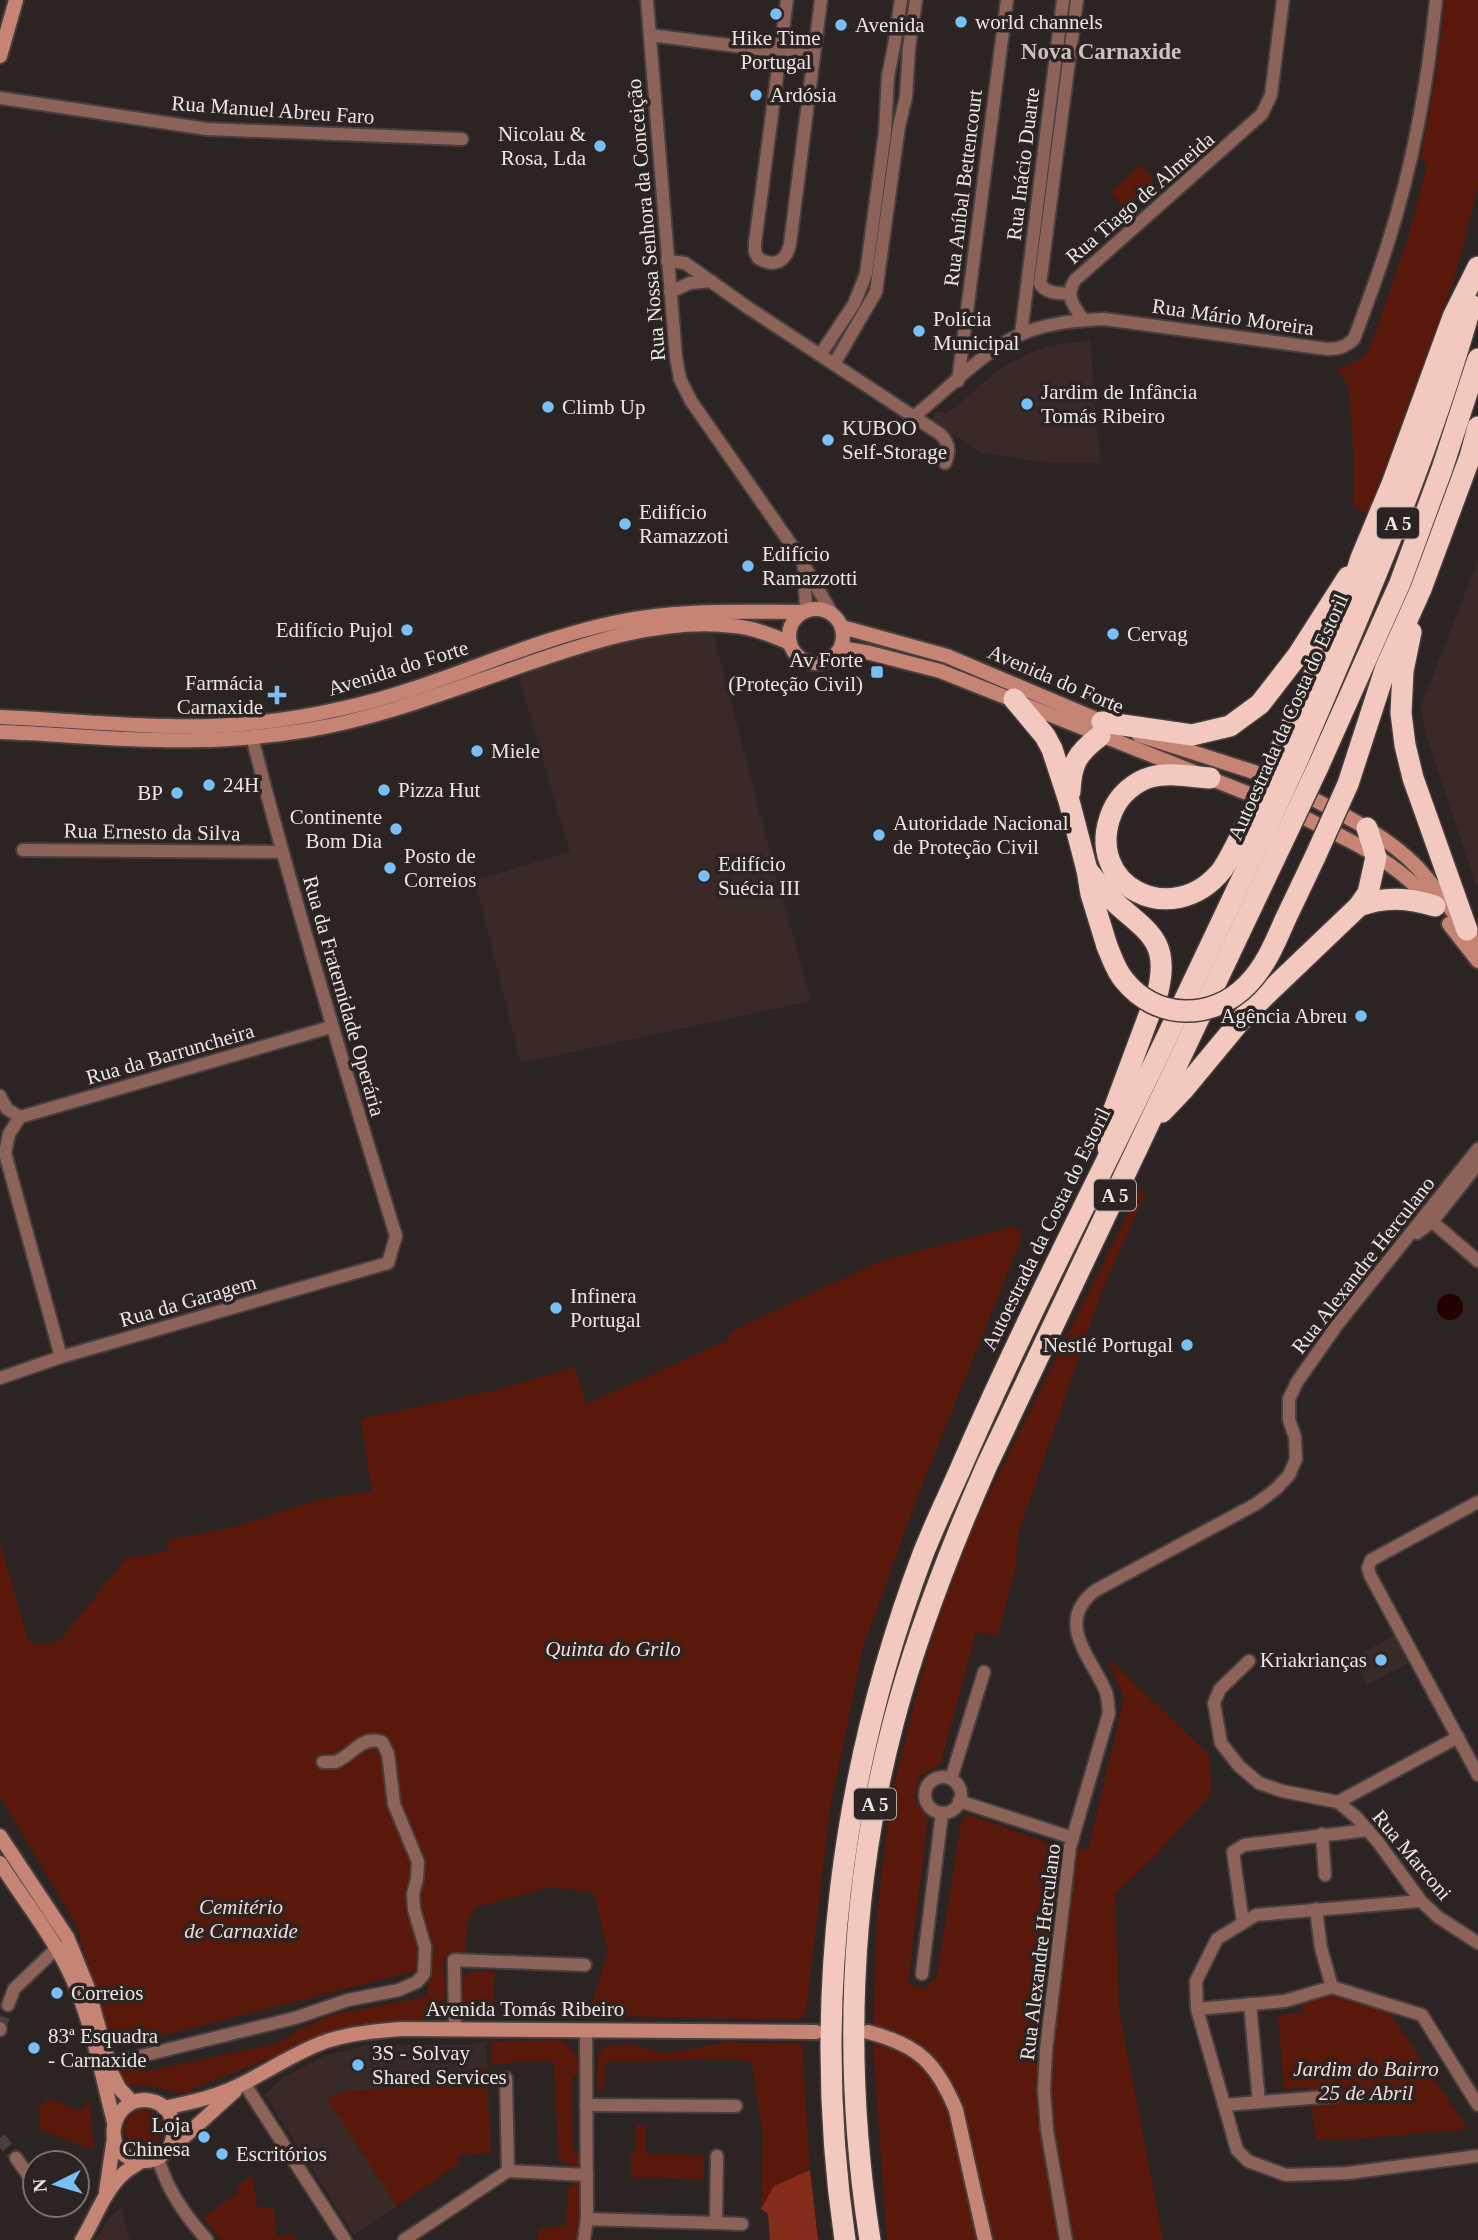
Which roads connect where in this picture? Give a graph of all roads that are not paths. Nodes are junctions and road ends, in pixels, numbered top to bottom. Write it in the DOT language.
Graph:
graph roads {
  1 [pos="16,0"];
  2 [pos="647,0"];
  3 [pos="787,0"];
  4 [pos="821,0"];
  5 [pos="901,0"];
  6 [pos="916,0"];
  7 [pos="1007,0"];
  8 [pos="1063,0"];
  9 [pos="1077,0"];
  10 [pos="1283,0"];
  11 [pos="1436,0"];
  12 [pos="650,35"];
  13 [pos="780,51"];
  14 [pos="814,56"];
  15 [pos="0,57"];
  16 [pos="1051,90"];
  17 [pos="1066,91"];
  18 [pos="886,96"];
  19 [pos="906,97"];
  20 [pos="0,98"];
  21 [pos="462,139"];
  22 [pos="667,261"];
  23 [pos="1478,267"];
  24 [pos="1478,280"];
  25 [pos="711,281"];
  26 [pos="670,292"];
  27 [pos="1070,295"];
  28 [pos="1083,319"];
  29 [pos="1021,334"];
  30 [pos="820,355"];
  31 [pos="1478,359"];
  32 [pos="834,364"];
  33 [pos="958,380"];
  34 [pos="913,417"];
  35 [pos="1478,427"];
  36 [pos="945,463"];
  37 [pos="1361,558"];
  38 [pos="804,568"];
  39 [pos="1420,589"];
  40 [pos="804,611"];
  41 [pos="838,621"];
  42 [pos="790,643"];
  43 [pos="841,648"];
  44 [pos="1014,699"];
  45 [pos="0,718"];
  46 [pos="1106,729"];
  47 [pos="0,732"];
  48 [pos="252,737"];
  49 [pos="1288,756"];
  50 [pos="1210,778"];
  51 [pos="1069,801"];
  52 [pos="1367,828"];
  53 [pos="1263,835"];
  54 [pos="23,850"];
  55 [pos="282,852"];
  56 [pos="1376,857"];
  57 [pos="1087,870"];
  58 [pos="1359,906"];
  59 [pos="1435,906"];
  60 [pos="1472,937"];
  61 [pos="1478,961"];
  62 [pos="331,1027"];
  63 [pos="0,1096"];
  64 [pos="20,1117"];
  65 [pos="1150,1123"];
  66 [pos="1478,1149"];
  67 [pos="1478,1159"];
  68 [pos="1106,1162"];
  69 [pos="1429,1219"];
  70 [pos="1478,1261"];
  71 [pos="388,1263"];
  72 [pos="61,1357"];
  73 [pos="0,1378"];
  74 [pos="1477,1506"];
  75 [pos="1249,1661"];
  76 [pos="984,1672"];
  77 [pos="1458,1737"];
  78 [pos="323,1762"];
  79 [pos="1478,1775"];
  80 [pos="951,1779"];
  81 [pos="960,1801"];
  82 [pos="1338,1802"];
  83 [pos="942,1813"];
  84 [pos="1368,1830"];
  85 [pos="1322,1834"];
  86 [pos="0,1836"];
  87 [pos="1073,1838"];
  88 [pos="0,1863"];
  89 [pos="1325,1875"];
  90 [pos="1421,1901"];
  91 [pos="1316,1909"];
  92 [pos="1243,1923"];
  93 [pos="1478,1943"];
  94 [pos="57,1948"];
  95 [pos="585,1965"];
  96 [pos="922,1974"];
  97 [pos="1332,1987"];
  98 [pos="1250,2004"];
  99 [pos="8,2005"];
  100 [pos="1197,2009"];
  101 [pos="455,2029"];
  102 [pos="586,2030"];
  103 [pos="816,2032"];
  104 [pos="868,2032"];
  105 [pos="109,2064"];
  106 [pos="506,2078"];
  107 [pos="244,2083"];
  108 [pos="1335,2096"];
  109 [pos="132,2102"];
  110 [pos="1259,2102"];
  111 [pos="586,2105"];
  112 [pos="1224,2105"];
  113 [pos="1478,2105"];
  114 [pos="736,2106"];
  115 [pos="164,2108"];
  116 [pos="114,2122"];
  117 [pos="114,2138"];
  118 [pos="163,2153"];
  119 [pos="718,2156"];
  120 [pos="1478,2156"];
  121 [pos="16,2158"];
  122 [pos="141,2161"];
  123 [pos="21,2165"];
  124 [pos="508,2171"];
  125 [pos="587,2175"];
  126 [pos="105,2197"];
  127 [pos="587,2219"];
  128 [pos="716,2223"];
  129 [pos="742,2224"];
  130 [pos="82,2240"];
  131 [pos="207,2240"];
  132 [pos="345,2240"];
  133 [pos="404,2240"];
  134 [pos="584,2240"];
  135 [pos="845,2240"];
  136 [pos="870,2240"];
  137 [pos="985,2240"];
  138 [pos="1066,2240"];
  1 -- 15 [label="street"];
  2 -- 12 [label="street, Rua Nossa Senhora da Conceição"];
  3 -- 13 [label="street"];
  4 -- 14 [label="street"];
  5 -- 18 [label="street"];
  6 -- 19 [label="street"];
  7 -- 33 [label="street, Rua Aníbal Bettencourt"];
  8 -- 16 [label="street, Rua Inácio Duarte"];
  9 -- 17 [label="street, Rua Inácio Duarte"];
  10 -- 27 [label="street, Rua Tiago de Almeida"];
  11 -- 28 [label="street, Rua Mário Moreira"];
  12 -- 13 [label="street"];
  12 -- 22 [label="street, Rua Nossa Senhora da Conceição"];
  13 -- 14 [label="street"];
  13 -- 14 [label="street"];
  16 -- 17 [label="street"];
  16 -- 29 [label="street, Rua Inácio Duarte"];
  17 -- 27 [label="street, Rua Inácio Duarte"];
  18 -- 19 [label="street"];
  18 -- 30 [label="street"];
  19 -- 32 [label="street"];
  20 -- 21 [label="street, Rua Manuel Abreu Faro"];
  22 -- 25 [label="street"];
  22 -- 26 [label="street, Rua Nossa Senhora da Conceição"];
  23 -- 37 [label="highway"];
  24 -- 49 [label="highway, Autoestrada da Costa do Estoril / A 5"];
  25 -- 26 [label="street"];
  25 -- 30 [label="street"];
  26 -- 38 [label="street, Rua Nossa Senhora da Conceição"];
  27 -- 28 [label="street, Rua Tiago de Almeida"];
  28 -- 29 [label="street"];
  29 -- 33 [label="street"];
  30 -- 32 [label="street"];
  31 -- 53 [label="highway, Autoestrada da Costa do Estoril / A 5, bridge"];
  32 -- 34 [label="street"];
  33 -- 34 [label="street"];
  34 -- 36 [label="street"];
  35 -- 39 [label="highway"];
  37 -- 46 [label="highway"];
  37 -- 49 [label="highway"];
  38 -- 40 [label="street, Rua Nossa Senhora da Conceição"];
  38 -- 41 [label="street, Rua Nossa Senhora da Conceição"];
  39 -- 57 [label="highway, bridge"];
  39 -- 60 [label="highway"];
  40 -- 41 [label="street, Avenida do Forte"];
  40 -- 42 [label="street"];
  40 -- 45 [label="street, Avenida do Forte"];
  41 -- 43 [label="street"];
  41 -- 46 [label="street, Avenida do Forte"];
  42 -- 43 [label="street, Avenida do Forte"];
  42 -- 48 [label="street, Avenida do Forte"];
  43 -- 44 [label="street, Avenida do Forte"];
  44 -- 46 [label="street, Avenida do Forte"];
  44 -- 51 [label="highway"];
  46 -- 50 [label="street, Avenida do Forte"];
  46 -- 51 [label="highway"];
  46 -- 52 [label="street, Avenida do Forte"];
  47 -- 48 [label="street, Avenida do Forte"];
  48 -- 55 [label="street, Rua da Fraternidade Operária"];
  49 -- 53 [label="highway, Autoestrada da Costa do Estoril / A 5, bridge"];
  50 -- 53 [label="highway"];
  50 -- 56 [label="street, Avenida do Forte"];
  51 -- 57 [label="highway"];
  52 -- 56 [label="highway"];
  52 -- 60 [label="street, Avenida do Forte"];
  53 -- 65 [label="highway, Autoestrada da Costa do Estoril / A 5"];
  53 -- 68 [label="highway, Autoestrada da Costa do Estoril / A 5"];
  54 -- 55 [label="street, Rua Ernesto da Silva"];
  55 -- 62 [label="street, Rua da Fraternidade Operária"];
  56 -- 58 [label="highway"];
  56 -- 59 [label="street, Avenida do Forte"];
  57 -- 68 [label="highway"];
  58 -- 59 [label="highway"];
  58 -- 65 [label="highway"];
  59 -- 61 [label="street, Avenida do Forte"];
  62 -- 64 [label="street, Rua da Barruncheira"];
  62 -- 71 [label="street, Rua da Fraternidade Operária"];
  63 -- 64 [label="street"];
  64 -- 72 [label="street"];
  65 -- 136 [label="highway, Autoestrada da Costa do Estoril / A 5"];
  66 -- 69 [label="street, Rua Alexandre Herculano"];
  67 -- 69 [label="street"];
  68 -- 135 [label="highway, Autoestrada da Costa do Estoril / A 5"];
  69 -- 70 [label="street"];
  69 -- 87 [label="street, Rua Alexandre Herculano"];
  71 -- 72 [label="street, Rua da Garagem"];
  72 -- 73 [label="street, Rua da Garagem"];
  74 -- 77 [label="street"];
  75 -- 82 [label="street"];
  76 -- 80 [label="street"];
  77 -- 79 [label="street"];
  77 -- 82 [label="street"];
  78 -- 105 [label="street"];
  80 -- 81 [label="street"];
  80 -- 83 [label="street"];
  81 -- 83 [label="street"];
  81 -- 87 [label="street"];
  82 -- 84 [label="street, Rua Marconi"];
  83 -- 96 [label="street"];
  84 -- 85 [label="street"];
  84 -- 90 [label="street, Rua Marconi"];
  85 -- 89 [label="street"];
  85 -- 92 [label="street"];
  86 -- 105 [label="street"];
  87 -- 138 [label="street, Rua Alexandre Herculano"];
  88 -- 94 [label="street"];
  90 -- 91 [label="street"];
  90 -- 93 [label="street, Rua Marconi"];
  91 -- 92 [label="street"];
  91 -- 97 [label="street"];
  92 -- 100 [label="street"];
  94 -- 99 [label="street"];
  94 -- 116 [label="street"];
  95 -- 101 [label="street"];
  97 -- 98 [label="street"];
  97 -- 113 [label="street"];
  98 -- 100 [label="street"];
  98 -- 110 [label="street"];
  100 -- 112 [label="street"];
  101 -- 102 [label="street, Avenida Tomás Ribeiro"];
  101 -- 107 [label="street, Avenida Tomás Ribeiro"];
  102 -- 103 [label="street, Avenida Tomás Ribeiro"];
  102 -- 111 [label="street"];
  104 -- 137 [label="street"];
  105 -- 109 [label="street"];
  106 -- 124 [label="street"];
  107 -- 115 [label="street, Avenida Tomás Ribeiro"];
  107 -- 118 [label="street, Avenida Tomás Ribeiro"];
  107 -- 132 [label="street"];
  108 -- 110 [label="street"];
  109 -- 115 [label="street"];
  109 -- 116 [label="street"];
  110 -- 112 [label="street"];
  111 -- 114 [label="street"];
  111 -- 125 [label="street"];
  112 -- 120 [label="street"];
  115 -- 118 [label="street"];
  116 -- 117 [label="street"];
  117 -- 122 [label="street"];
  117 -- 126 [label="street"];
  118 -- 122 [label="street"];
  118 -- 131 [label="street"];
  119 -- 128 [label="street"];
  121 -- 123 [label="street"];
  122 -- 126 [label="street"];
  124 -- 125 [label="street"];
  124 -- 133 [label="street"];
  125 -- 127 [label="street"];
  126 -- 130 [label="street"];
  127 -- 128 [label="street"];
  127 -- 134 [label="street"];
  128 -- 129 [label="street"];
}
